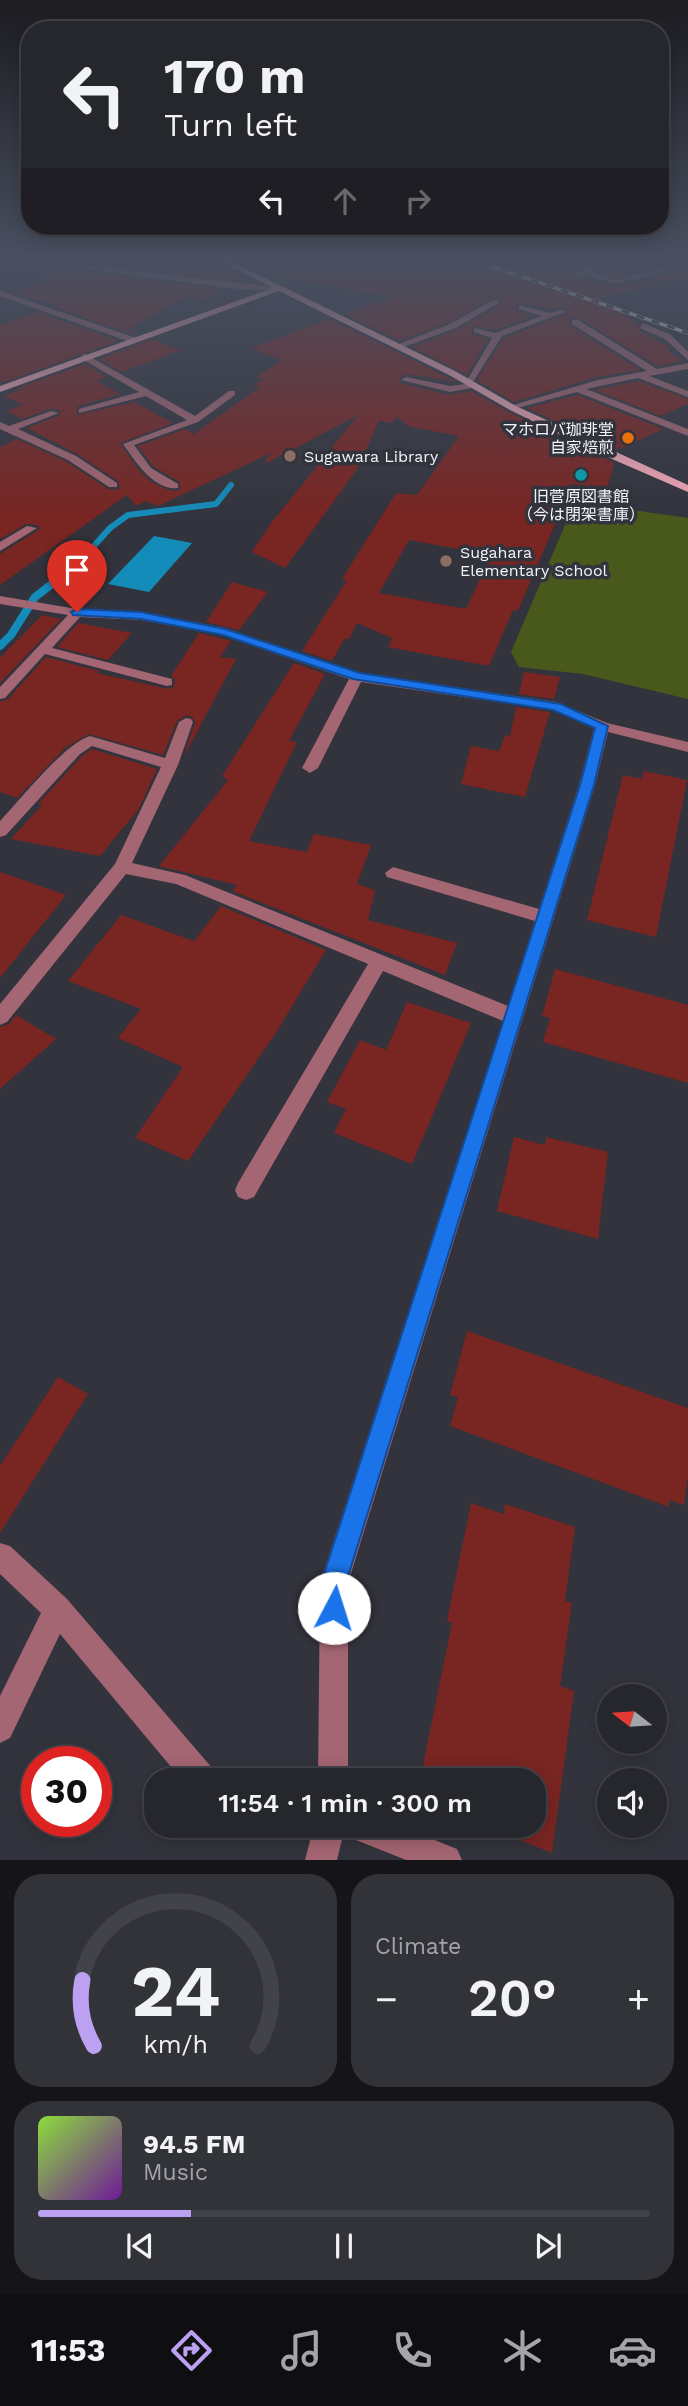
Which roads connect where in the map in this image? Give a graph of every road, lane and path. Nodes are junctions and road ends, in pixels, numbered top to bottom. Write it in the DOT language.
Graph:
graph roads {
  1 [pos="118,346"];
  2 [pos="398,346"];
  3 [pos="492,346"];
  4 [pos="613,346"];
  5 [pos="85,358"];
  6 [pos="688,366"];
  7 [pos="655,372"];
  8 [pos="638,375"];
  9 [pos="406,380"];
  10 [pos="472,384"];
  11 [pos="0,389"];
  12 [pos="577,389"];
  13 [pos="146,393"];
  14 [pos="232,393"];
  15 [pos="688,394"];
  16 [pos="513,408"];
  17 [pos="82,411"];
  18 [pos="54,413"];
  19 [pos="195,420"];
  20 [pos="4,427"];
  21 [pos="688,433"];
  22 [pos="113,485"];
  23 [pos="174,486"];
  24 [pos="688,489"];
  25 [pos="31,528"];
  26 [pos="0,547"];
  27 [pos="0,600"];
  28 [pos="77,612"];
  29 [pos="44,650"];
  30 [pos="358,677"];
  31 [pos="167,682"];
  32 [pos="0,695"];
  33 [pos="186,722"];
  34 [pos="602,726"];
  35 [pos="688,747"];
  36 [pos="170,765"];
  37 [pos="310,768"];
  38 [pos="0,831"];
  39 [pos="122,867"];
  40 [pos="393,873"];
  41 [pos="545,917"];
  42 [pos="379,961"];
  43 [pos="0,1017"];
  44 [pos="513,1017"];
  45 [pos="246,1190"];
  46 [pos="0,1556"];
  47 [pos="57,1609"];
  48 [pos="0,1728"];
  49 [pos="192,1768"];
  50 [pos="333,1768"];
  51 [pos="327,1838"];
  52 [pos="390,1838"];
  53 [pos="321,1860"];
  54 [pos="446,1860"];
  1 -- 5 [label="main road"];
  2 -- 10 [label="main road"];
  3 -- 10 [label="street"];
  4 -- 7 [label="street"];
  5 -- 11 [label="main road"];
  5 -- 13 [label="street"];
  6 -- 7 [label="street"];
  7 -- 8 [label="street"];
  8 -- 12 [label="street"];
  8 -- 15 [label="street"];
  9 -- 10 [label="street"];
  10 -- 16 [label="main road"];
  12 -- 16 [label="street"];
  12 -- 21 [label="street"];
  13 -- 17 [label="street"];
  13 -- 19 [label="street"];
  14 -- 19 [label="street"];
  16 -- 24 [label="main road"];
  18 -- 20 [label="street"];
  19 -- 23 [label="street"];
  20 -- 22 [label="street"];
  25 -- 26 [label="street"];
  27 -- 28 [label="street"];
  28 -- 29 [label="street"];
  28 -- 30 [label="street"];
  29 -- 31 [label="street"];
  29 -- 32 [label="street"];
  30 -- 34 [label="street"];
  30 -- 37 [label="street"];
  33 -- 36 [label="street"];
  34 -- 35 [label="street"];
  34 -- 41 [label="street"];
  36 -- 38 [label="street"];
  36 -- 39 [label="street"];
  39 -- 42 [label="street"];
  39 -- 43 [label="street"];
  40 -- 41 [label="street"];
  41 -- 44 [label="street"];
  42 -- 44 [label="street"];
  42 -- 45 [label="street"];
  44 -- 50 [label="street"];
  46 -- 47 [label="street"];
  47 -- 48 [label="street"];
  47 -- 49 [label="street"];
  51 -- 53 [label="street"];
  52 -- 54 [label="street"];
}
